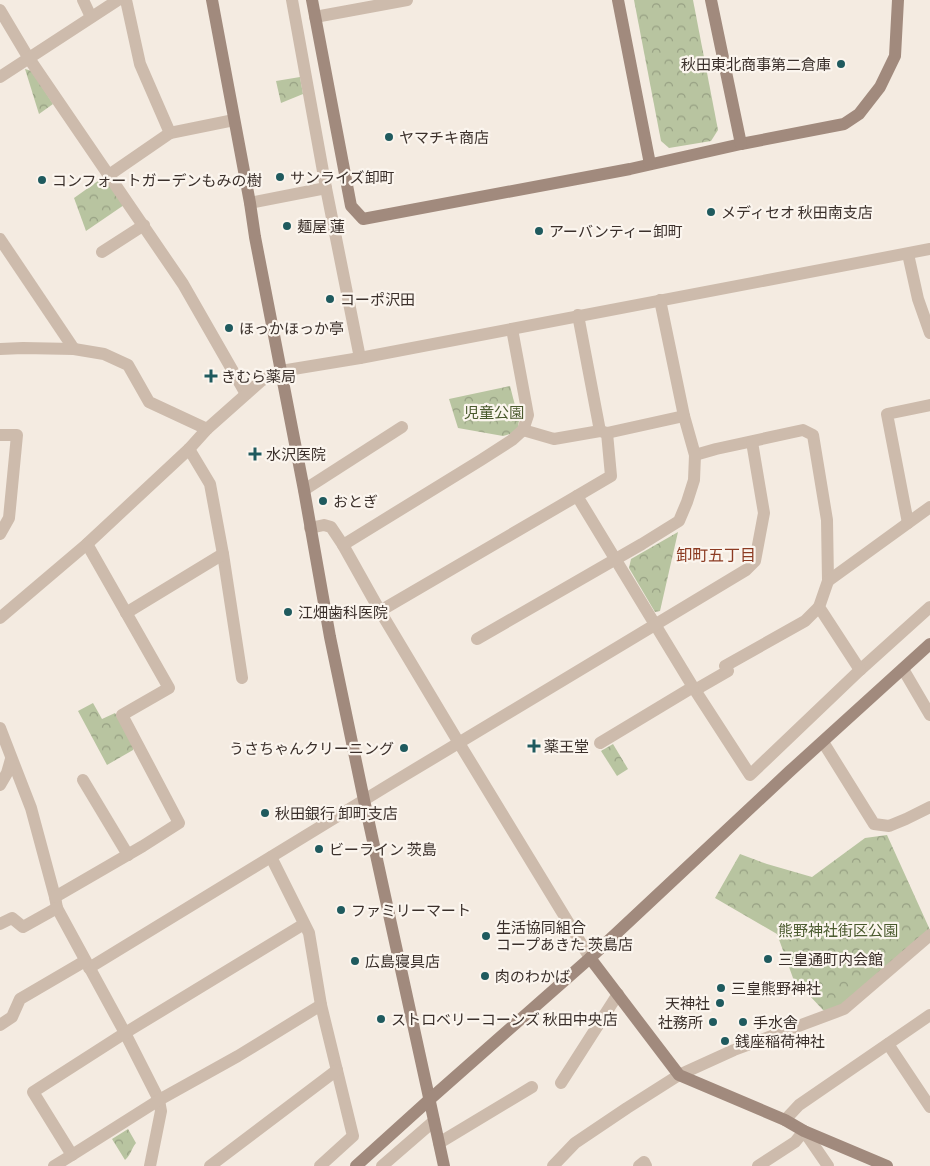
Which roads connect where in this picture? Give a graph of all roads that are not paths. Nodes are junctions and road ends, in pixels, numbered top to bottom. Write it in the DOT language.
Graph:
graph roads {
  1 [pos="84,0"];
  2 [pos="118,0"];
  3 [pos="126,0"];
  4 [pos="212,0"];
  5 [pos="292,0"];
  6 [pos="312,0"];
  7 [pos="407,0"];
  8 [pos="618,0"];
  9 [pos="711,0"];
  10 [pos="898,0"];
  11 [pos="0,10"];
  12 [pos="91,16"];
  13 [pos="315,17"];
  14 [pos="28,58"];
  15 [pos="0,77"];
  16 [pos="234,120"];
  17 [pos="170,133"];
  18 [pos="741,144"];
  19 [pos="650,164"];
  20 [pos="109,175"];
  21 [pos="326,188"];
  22 [pos="250,202"];
  23 [pos="144,225"];
  24 [pos="0,238"];
  25 [pos="930,249"];
  26 [pos="102,252"];
  27 [pos="908,254"];
  28 [pos="660,300"];
  29 [pos="578,316"];
  30 [pos="512,329"];
  31 [pos="930,333"];
  32 [pos="0,349"];
  33 [pos="74,349"];
  34 [pos="360,358"];
  35 [pos="281,371"];
  36 [pos="246,394"];
  37 [pos="930,405"];
  38 [pos="684,416"];
  39 [pos="402,427"];
  40 [pos="207,429"];
  41 [pos="524,430"];
  42 [pos="603,432"];
  43 [pos="0,435"];
  44 [pos="752,442"];
  45 [pos="189,448"];
  46 [pos="695,455"];
  47 [pos="304,490"];
  48 [pos="577,496"];
  49 [pos="930,507"];
  50 [pos="908,523"];
  51 [pos="310,528"];
  52 [pos="0,534"];
  53 [pos="87,544"];
  54 [pos="344,545"];
  55 [pos="223,554"];
  56 [pos="616,559"];
  57 [pos="828,581"];
  58 [pos="819,607"];
  59 [pos="930,607"];
  60 [pos="380,611"];
  61 [pos="126,613"];
  62 [pos="1,616"];
  63 [pos="656,625"];
  64 [pos="477,639"];
  65 [pos="930,644"];
  66 [pos="903,669"];
  67 [pos="860,670"];
  68 [pos="242,678"];
  69 [pos="694,689"];
  70 [pos="930,715"];
  71 [pos="0,728"];
  72 [pos="823,742"];
  73 [pos="458,743"];
  74 [pos="600,744"];
  75 [pos="11,759"];
  76 [pos="83,780"];
  77 [pos="0,785"];
  78 [pos="364,800"];
  79 [pos="930,807"];
  80 [pos="128,855"];
  81 [pos="271,857"];
  82 [pos="56,903"];
  83 [pos="0,924"];
  84 [pos="304,924"];
  85 [pos="930,936"];
  86 [pos="590,958"];
  87 [pos="87,965"];
  88 [pos="618,994"];
  89 [pos="321,1005"];
  90 [pos="930,1015"];
  91 [pos="0,1026"];
  92 [pos="125,1033"];
  93 [pos="888,1044"];
  94 [pos="337,1070"];
  95 [pos="679,1075"];
  96 [pos="561,1083"];
  97 [pos="532,1087"];
  98 [pos="159,1100"];
  99 [pos="429,1100"];
  100 [pos="929,1103"];
  101 [pos="785,1120"];
  102 [pos="434,1121"];
  103 [pos="804,1131"];
  104 [pos="439,1143"];
  105 [pos="72,1155"];
  106 [pos="556,1165"];
  107 [pos="54,1166"];
  108 [pos="150,1166"];
  109 [pos="210,1166"];
  110 [pos="320,1166"];
  111 [pos="356,1166"];
  112 [pos="382,1166"];
  113 [pos="444,1166"];
  114 [pos="639,1166"];
  115 [pos="646,1166"];
  116 [pos="758,1166"];
  117 [pos="828,1166"];
  118 [pos="886,1166"];
  1 -- 12 [label="street"];
  2 -- 12 [label="street"];
  3 -- 17 [label="street"];
  4 -- 16 [label="street"];
  5 -- 21 [label="street"];
  6 -- 13 [label="street"];
  7 -- 13 [label="street"];
  8 -- 19 [label="street"];
  9 -- 18 [label="street"];
  10 -- 18 [label="street"];
  11 -- 14 [label="street"];
  12 -- 14 [label="street"];
  13 -- 19 [label="street"];
  14 -- 15 [label="street"];
  14 -- 20 [label="street"];
  16 -- 17 [label="street"];
  16 -- 22 [label="street"];
  17 -- 20 [label="street"];
  18 -- 19 [label="street"];
  20 -- 23 [label="street"];
  21 -- 22 [label="street"];
  21 -- 34 [label="street"];
  22 -- 35 [label="street"];
  23 -- 26 [label="street"];
  23 -- 36 [label="street"];
  24 -- 33 [label="street"];
  25 -- 27 [label="street"];
  27 -- 28 [label="street"];
  27 -- 31 [label="street"];
  28 -- 29 [label="street"];
  28 -- 38 [label="street"];
  29 -- 30 [label="street"];
  29 -- 42 [label="street"];
  30 -- 34 [label="street"];
  30 -- 41 [label="street"];
  32 -- 33 [label="street"];
  33 -- 40 [label="street"];
  34 -- 35 [label="street"];
  35 -- 36 [label="street"];
  35 -- 47 [label="street"];
  36 -- 40 [label="street"];
  37 -- 50 [label="street"];
  38 -- 42 [label="street"];
  38 -- 46 [label="street"];
  39 -- 47 [label="street"];
  40 -- 45 [label="street"];
  41 -- 42 [label="street"];
  41 -- 54 [label="street"];
  42 -- 48 [label="street"];
  43 -- 52 [label="street"];
  44 -- 46 [label="street"];
  44 -- 57 [label="street"];
  44 -- 63 [label="street"];
  45 -- 53 [label="street"];
  45 -- 55 [label="street"];
  46 -- 56 [label="street"];
  47 -- 51 [label="street"];
  48 -- 56 [label="street"];
  48 -- 60 [label="street"];
  49 -- 50 [label="street"];
  50 -- 57 [label="street"];
  51 -- 54 [label="street"];
  51 -- 78 [label="street"];
  53 -- 61 [label="street"];
  53 -- 62 [label="street"];
  54 -- 60 [label="street"];
  55 -- 61 [label="street"];
  55 -- 68 [label="street"];
  56 -- 63 [label="street"];
  56 -- 64 [label="street"];
  57 -- 58 [label="street"];
  58 -- 67 [label="street"];
  58 -- 69 [label="street"];
  59 -- 67 [label="street"];
  60 -- 73 [label="street"];
  61 -- 80 [label="street"];
  63 -- 69 [label="street"];
  63 -- 73 [label="street"];
  65 -- 66 [label="street"];
  66 -- 70 [label="street"];
  66 -- 72 [label="street"];
  67 -- 69 [label="street"];
  69 -- 74 [label="street"];
  71 -- 75 [label="street"];
  72 -- 79 [label="street"];
  72 -- 86 [label="street"];
  73 -- 78 [label="street"];
  73 -- 86 [label="street"];
  75 -- 77 [label="street"];
  75 -- 82 [label="street"];
  76 -- 80 [label="street"];
  78 -- 81 [label="street"];
  78 -- 99 [label="street"];
  80 -- 82 [label="street"];
  81 -- 84 [label="street"];
  81 -- 87 [label="street"];
  82 -- 83 [label="street"];
  82 -- 87 [label="street"];
  84 -- 89 [label="street"];
  84 -- 92 [label="street"];
  85 -- 95 [label="street"];
  86 -- 88 [label="street"];
  86 -- 99 [label="street"];
  87 -- 91 [label="street"];
  87 -- 92 [label="street"];
  88 -- 95 [label="street"];
  88 -- 96 [label="street"];
  89 -- 94 [label="street"];
  89 -- 98 [label="street"];
  90 -- 93 [label="street"];
  92 -- 98 [label="street"];
  92 -- 105 [label="street"];
  93 -- 100 [label="street"];
  93 -- 101 [label="street"];
  94 -- 109 [label="street"];
  94 -- 110 [label="street"];
  95 -- 101 [label="street"];
  95 -- 106 [label="street"];
  97 -- 104 [label="street"];
  98 -- 105 [label="street"];
  98 -- 108 [label="street"];
  99 -- 102 [label="street"];
  99 -- 111 [label="street"];
  101 -- 103 [label="street"];
  102 -- 104 [label="street"];
  102 -- 112 [label="street"];
  103 -- 116 [label="street"];
  103 -- 117 [label="street"];
  103 -- 118 [label="street"];
  104 -- 113 [label="street"];
  105 -- 107 [label="street"];
  114 -- 115 [label="street"];
}
